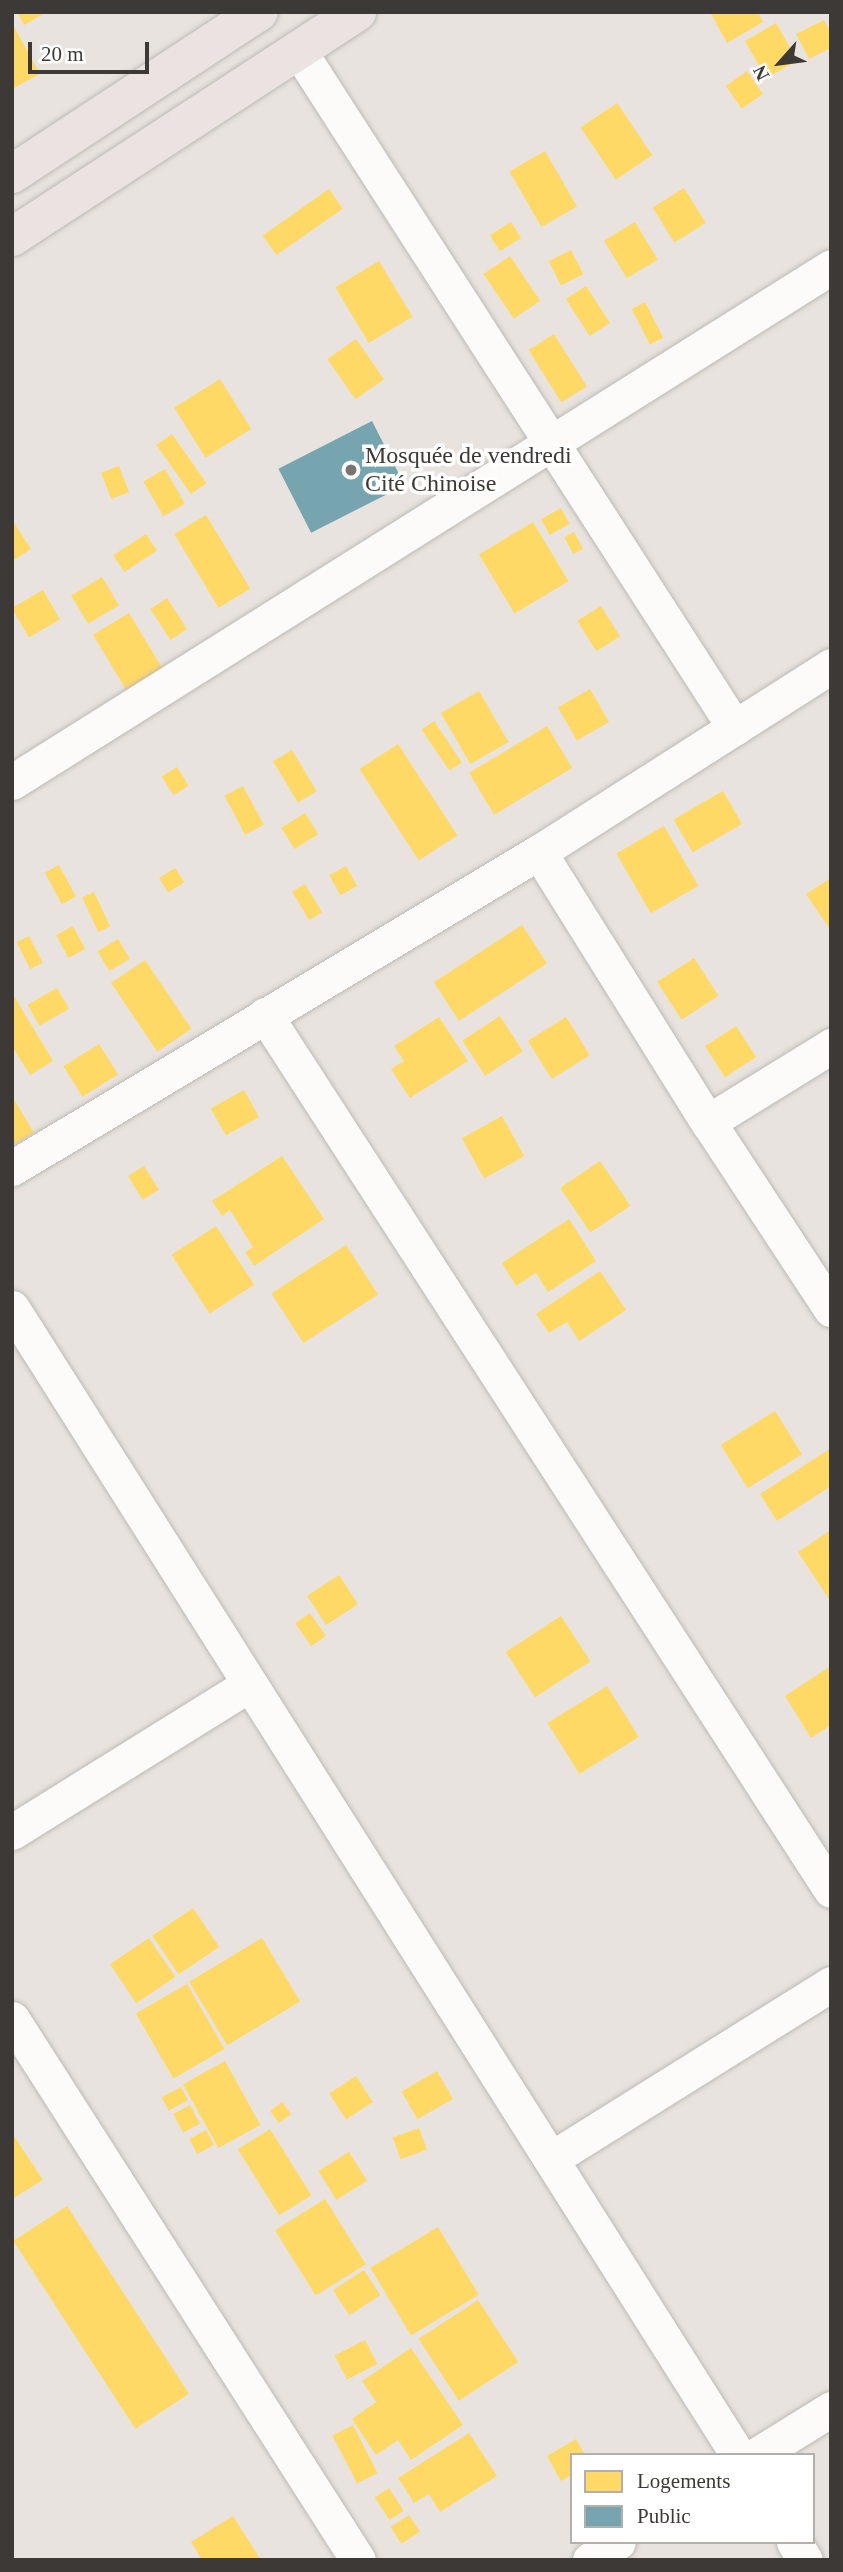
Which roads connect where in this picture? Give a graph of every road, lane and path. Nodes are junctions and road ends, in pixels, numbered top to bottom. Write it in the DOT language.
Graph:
graph roads {
  1 [pos="259,12"];
  2 [pos="357,12"];
  3 [pos="299,51"];
  4 [pos="12,174"];
  5 [pos="12,237"];
  6 [pos="831,267"];
  7 [pos="551,442"];
  8 [pos="831,666"];
  9 [pos="735,728"];
  10 [pos="12,782"];
  11 [pos="539,852"];
  12 [pos="264,1015"];
  13 [pos="831,1046"];
  14 [pos="708,1122"];
  15 [pos="12,1168"];
  16 [pos="12,1308"];
  17 [pos="831,1309"];
  18 [pos="250,1684"];
  19 [pos="12,1832"];
  20 [pos="831,1890"];
  21 [pos="831,1984"];
  22 [pos="12,2018"];
  23 [pos="551,2159"];
  24 [pos="831,2409"];
  25 [pos="737,2453"];
  26 [pos="760,2453"];
  27 [pos="615,2544"];
  28 [pos="795,2544"];
  29 [pos="358,2560"];
  30 [pos="590,2560"];
  31 [pos="805,2560"];
  1 -- 4 [label="main road"];
  2 -- 3 [label="main road"];
  3 -- 5 [label="main road"];
  3 -- 7 [label="street"];
  6 -- 7 [label="street"];
  7 -- 9 [label="street"];
  7 -- 10 [label="street"];
  8 -- 9 [label="street"];
  9 -- 11 [label="street"];
  11 -- 12 [label="street"];
  11 -- 14 [label="street"];
  12 -- 15 [label="street"];
  12 -- 20 [label="street"];
  13 -- 14 [label="street"];
  14 -- 17 [label="street"];
  16 -- 18 [label="street"];
  18 -- 19 [label="street"];
  18 -- 23 [label="street"];
  21 -- 23 [label="street"];
  22 -- 29 [label="street"];
  23 -- 25 [label="street"];
  24 -- 26 [label="street"];
  27 -- 30 [label="street"];
  28 -- 31 [label="street"];
}
